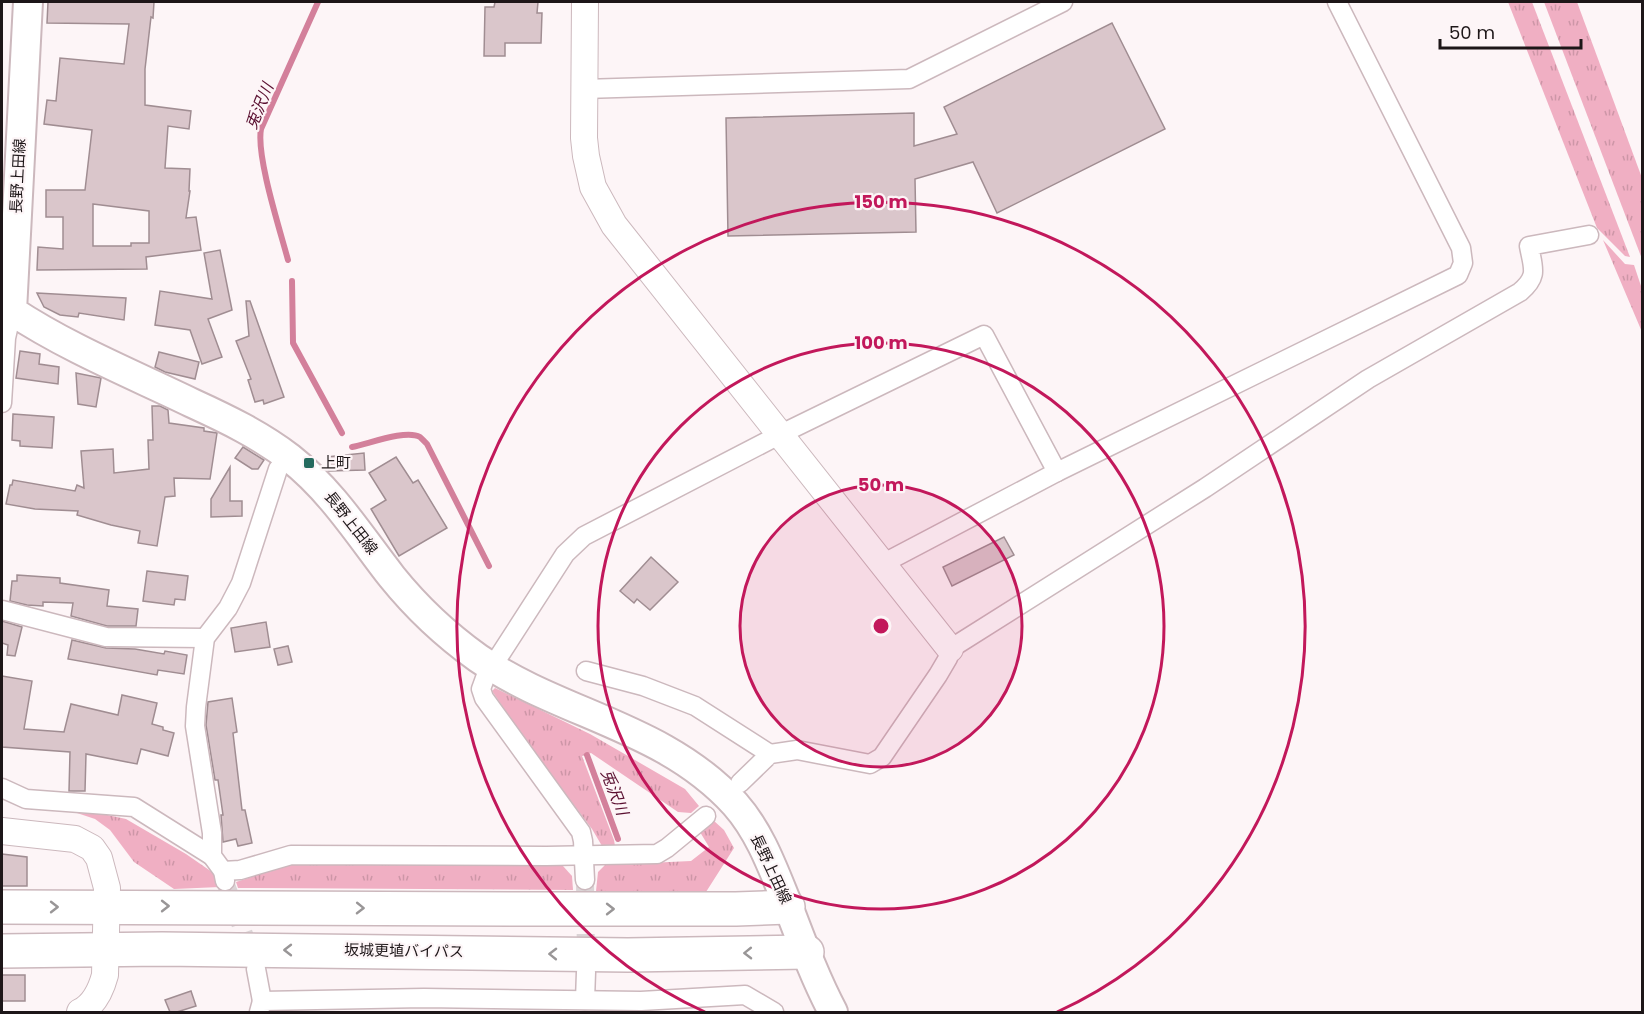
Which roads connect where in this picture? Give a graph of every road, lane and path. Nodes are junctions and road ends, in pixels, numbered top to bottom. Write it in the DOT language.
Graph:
graph roads {
  1 [pos="28,2"];
  2 [pos="585,2"];
  3 [pos="1063,2"];
  4 [pos="1337,2"];
  5 [pos="584,89"];
  6 [pos="1589,235"];
  7 [pos="12,311"];
  8 [pos="2,403"];
  9 [pos="779,435"];
  10 [pos="289,457"];
  11 [pos="1057,472"];
  12 [pos="882,564"];
  13 [pos="2,610"];
  14 [pos="205,638"];
  15 [pos="950,649"];
  16 [pos="492,667"];
  17 [pos="586,671"];
  18 [pos="770,754"];
  19 [pos="740,783"];
  20 [pos="2,788"];
  21 [pos="706,816"];
  22 [pos="2,831"];
  23 [pos="584,855"];
  24 [pos="220,870"];
  25 [pos="585,880"];
  26 [pos="2,906"];
  27 [pos="106,907"];
  28 [pos="788,907"];
  29 [pos="106,948"];
  30 [pos="2,951"];
  31 [pos="807,952"];
  32 [pos="256,969"];
  33 [pos="586,972"];
  34 [pos="585,1000"];
  35 [pos="429,1005"];
  36 [pos="261,1007"];
  37 [pos="644,1007"];
  38 [pos="80,1012"];
  39 [pos="774,1012"];
  40 [pos="833,1012"];
  1 -- 7 [label="main road, 長野上田線"];
  2 -- 5 [label="street"];
  3 -- 5 [label="street"];
  4 -- 11 [label="street"];
  5 -- 9 [label="street"];
  6 -- 15 [label="street"];
  7 -- 8 [label="street"];
  7 -- 10 [label="main road, 長野上田線"];
  9 -- 11 [label="street"];
  9 -- 12 [label="street"];
  9 -- 16 [label="street"];
  10 -- 14 [label="street"];
  10 -- 16 [label="main road, 長野上田線"];
  11 -- 12 [label="street"];
  12 -- 15 [label="street"];
  13 -- 14 [label="street"];
  14 -- 24 [label="street"];
  15 -- 18 [label="street"];
  16 -- 23 [label="street"];
  16 -- 28 [label="main road, 長野上田線"];
  17 -- 18 [label="street"];
  18 -- 19 [label="street"];
  20 -- 24 [label="street"];
  21 -- 23 [label="street"];
  22 -- 27 [label="street"];
  23 -- 24 [label="street"];
  23 -- 25 [label="street"];
  26 -- 27 [label="highway, one-way"];
  27 -- 28 [label="highway, one-way"];
  27 -- 29 [label="street"];
  28 -- 31 [label="main road, 長野上田線"];
  29 -- 30 [label="highway, 坂城更埴バイパス"];
  31 -- 29 [label="highway, 坂城更埴バイパス, one-way"];
  29 -- 38 [label="street"];
  31 -- 40 [label="main road, 長野上田線"];
  32 -- 36 [label="street"];
  33 -- 34 [label="street"];
  34 -- 35 [label="street"];
  34 -- 37 [label="street"];
  35 -- 36 [label="street"];
  37 -- 39 [label="street"];
}
